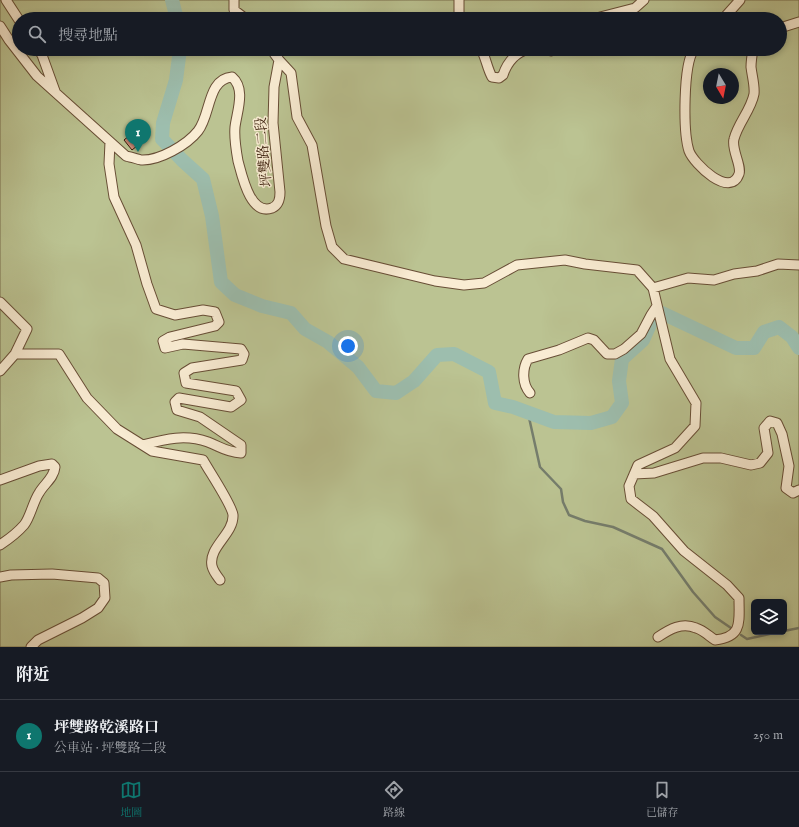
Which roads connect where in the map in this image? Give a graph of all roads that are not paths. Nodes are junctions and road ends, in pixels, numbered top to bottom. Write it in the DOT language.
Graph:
graph roads {
  1 [pos="6,0"];
  2 [pos="234,0"];
  3 [pos="459,0"];
  4 [pos="644,0"];
  5 [pos="740,0"];
  6 [pos="14,12"];
  7 [pos="237,12"];
  8 [pos="459,12"];
  9 [pos="619,12"];
  10 [pos="729,12"];
  11 [pos="799,22"];
  12 [pos="0,26"];
  13 [pos="787,26"];
  14 [pos="12,44"];
  15 [pos="22,56"];
  16 [pos="42,56"];
  17 [pos="276,56"];
  18 [pos="485,56"];
  19 [pos="516,56"];
  20 [pos="691,56"];
  21 [pos="752,56"];
  22 [pos="279,60"];
  23 [pos="55,92"];
  24 [pos="110,142"];
  25 [pos="799,265"];
  26 [pos="653,288"];
  27 [pos="0,302"];
  28 [pos="657,306"];
  29 [pos="15,354"];
  30 [pos="0,371"];
  31 [pos="530,394"];
  32 [pos="143,446"];
  33 [pos="634,474"];
  34 [pos="0,480"];
  35 [pos="799,490"];
  36 [pos="0,545"];
  37 [pos="0,577"];
  38 [pos="220,580"];
  39 [pos="658,637"];
  40 [pos="712,644"];
  41 [pos="31,647"];
  1 -- 6 [label="street"];
  2 -- 7 [label="street"];
  3 -- 8 [label="street"];
  4 -- 9 [label="street"];
  5 -- 10 [label="street"];
  11 -- 13 [label="street"];
  12 -- 14 [label="street"];
  15 -- 23 [label="street"];
  16 -- 23 [label="street"];
  17 -- 22 [label="street"];
  18 -- 19 [label="street"];
  20 -- 21 [label="street"];
  22 -- 24 [label="street, 坪雙路二段"];
  22 -- 26 [label="street"];
  23 -- 24 [label="street"];
  24 -- 32 [label="street"];
  25 -- 26 [label="street"];
  26 -- 28 [label="street"];
  27 -- 29 [label="street"];
  28 -- 31 [label="street"];
  28 -- 33 [label="street"];
  29 -- 30 [label="street"];
  29 -- 32 [label="street"];
  32 -- 38 [label="street"];
  33 -- 35 [label="street"];
  33 -- 40 [label="street"];
  34 -- 36 [label="street"];
  37 -- 41 [label="street"];
  39 -- 40 [label="street"];
}
